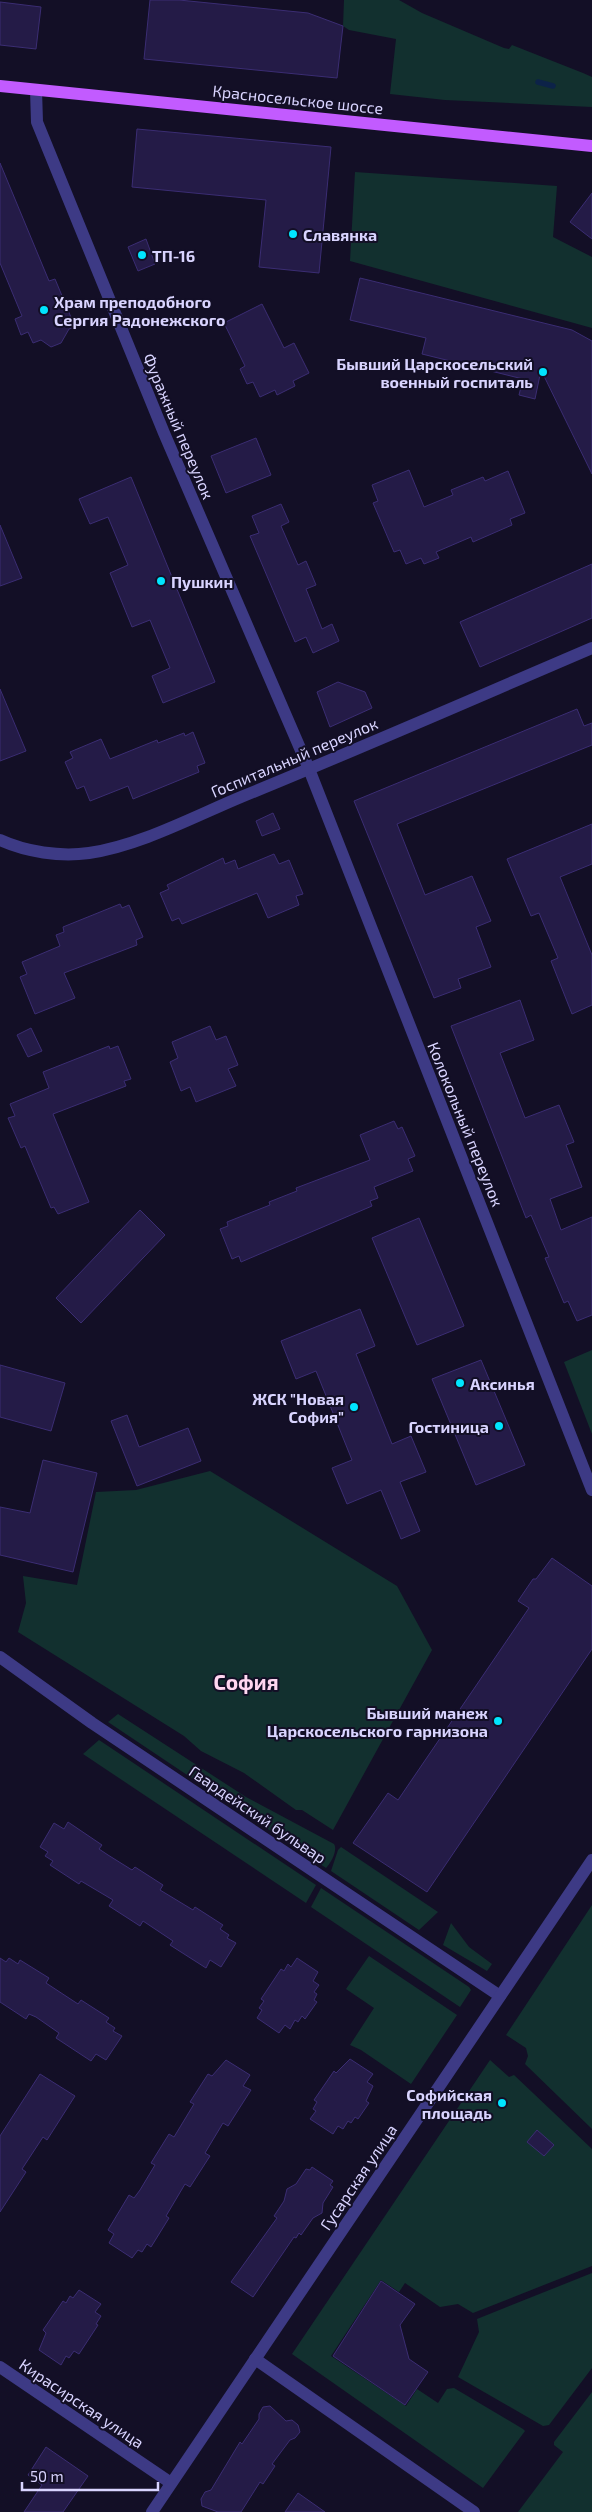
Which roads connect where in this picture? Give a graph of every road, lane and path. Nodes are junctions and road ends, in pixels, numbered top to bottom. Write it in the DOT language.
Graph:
graph roads {
  1 [pos="0,86"];
  2 [pos="36,90"];
  3 [pos="592,146"];
  4 [pos="592,648"];
  5 [pos="309,769"];
  6 [pos="0,840"];
  7 [pos="592,1490"];
  8 [pos="0,1657"];
  9 [pos="592,1860"];
  10 [pos="500,1996"];
  11 [pos="255,2359"];
  12 [pos="0,2367"];
  13 [pos="171,2483"];
  14 [pos="152,2512"];
  15 [pos="474,2512"];
  1 -- 2 [label="main road, Красносельское шоссе"];
  2 -- 3 [label="main road, Красносельское шоссе"];
  2 -- 5 [label="street, Фуражный переулок"];
  4 -- 5 [label="street, Госпитальный переулок"];
  5 -- 6 [label="street, Госпитальный переулок"];
  5 -- 7 [label="street, Колокольный переулок"];
  8 -- 10 [label="street, Гвардейский бульвар"];
  9 -- 10 [label="street, Гусарская улица"];
  10 -- 11 [label="street, Гусарская улица"];
  11 -- 13 [label="street, Гусарская улица"];
  11 -- 15 [label="street"];
  12 -- 13 [label="street, Кирасирская улица"];
  13 -- 14 [label="street, Гусарская улица"];
}
